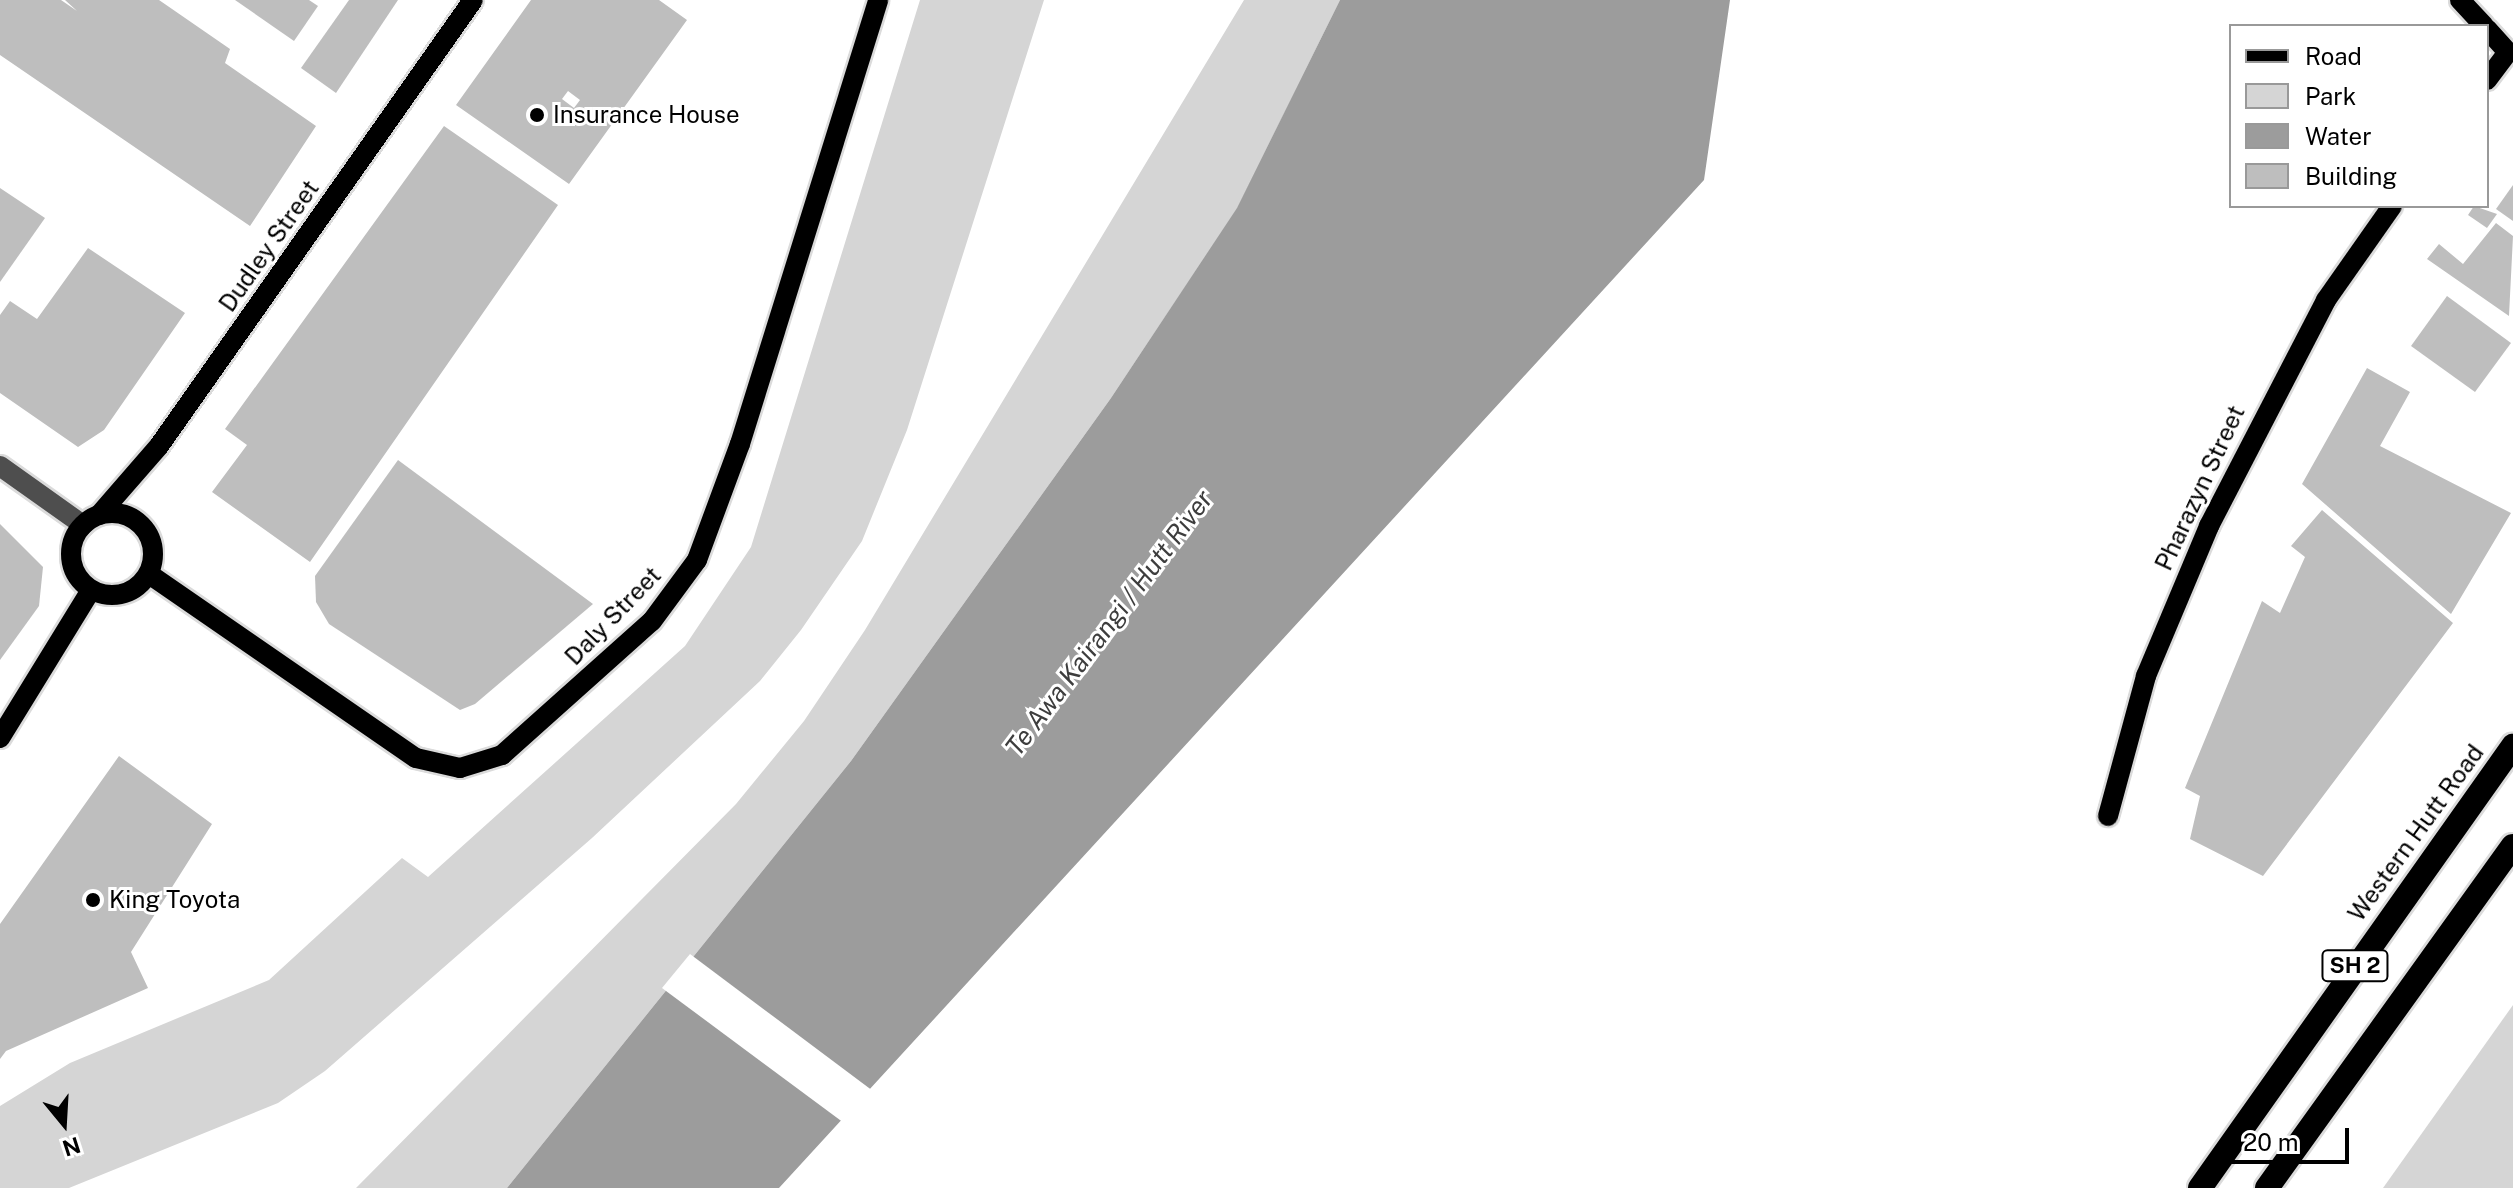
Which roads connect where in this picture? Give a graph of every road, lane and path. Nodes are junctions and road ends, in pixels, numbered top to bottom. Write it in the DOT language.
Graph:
graph roads {
  1 [pos="473,0"];
  2 [pos="878,0"];
  3 [pos="2460,0"];
  4 [pos="2483,24"];
  5 [pos="2489,30"];
  6 [pos="2511,48"];
  7 [pos="2489,77"];
  8 [pos="2391,208"];
  9 [pos="0,466"];
  10 [pos="91,520"];
  11 [pos="149,574"];
  12 [pos="91,590"];
  13 [pos="0,738"];
  14 [pos="2513,746"];
  15 [pos="2108,816"];
  16 [pos="2513,846"];
  17 [pos="2200,1188"];
  18 [pos="2267,1188"];
  1 -- 10 [label="main road, Dudley Street"];
  2 -- 11 [label="main road, Daly Street"];
  3 -- 4 [label="main road"];
  5 -- 6 [label="main road"];
  6 -- 7 [label="main road"];
  8 -- 15 [label="main road, Pharazyn Street"];
  9 -- 10 [label="street"];
  10 -- 11 [label="main road"];
  10 -- 12 [label="main road"];
  11 -- 12 [label="main road"];
  12 -- 13 [label="main road"];
  14 -- 17 [label="highway, Western Hutt Road / SH 2"];
  16 -- 18 [label="highway, SH 2"];
}
